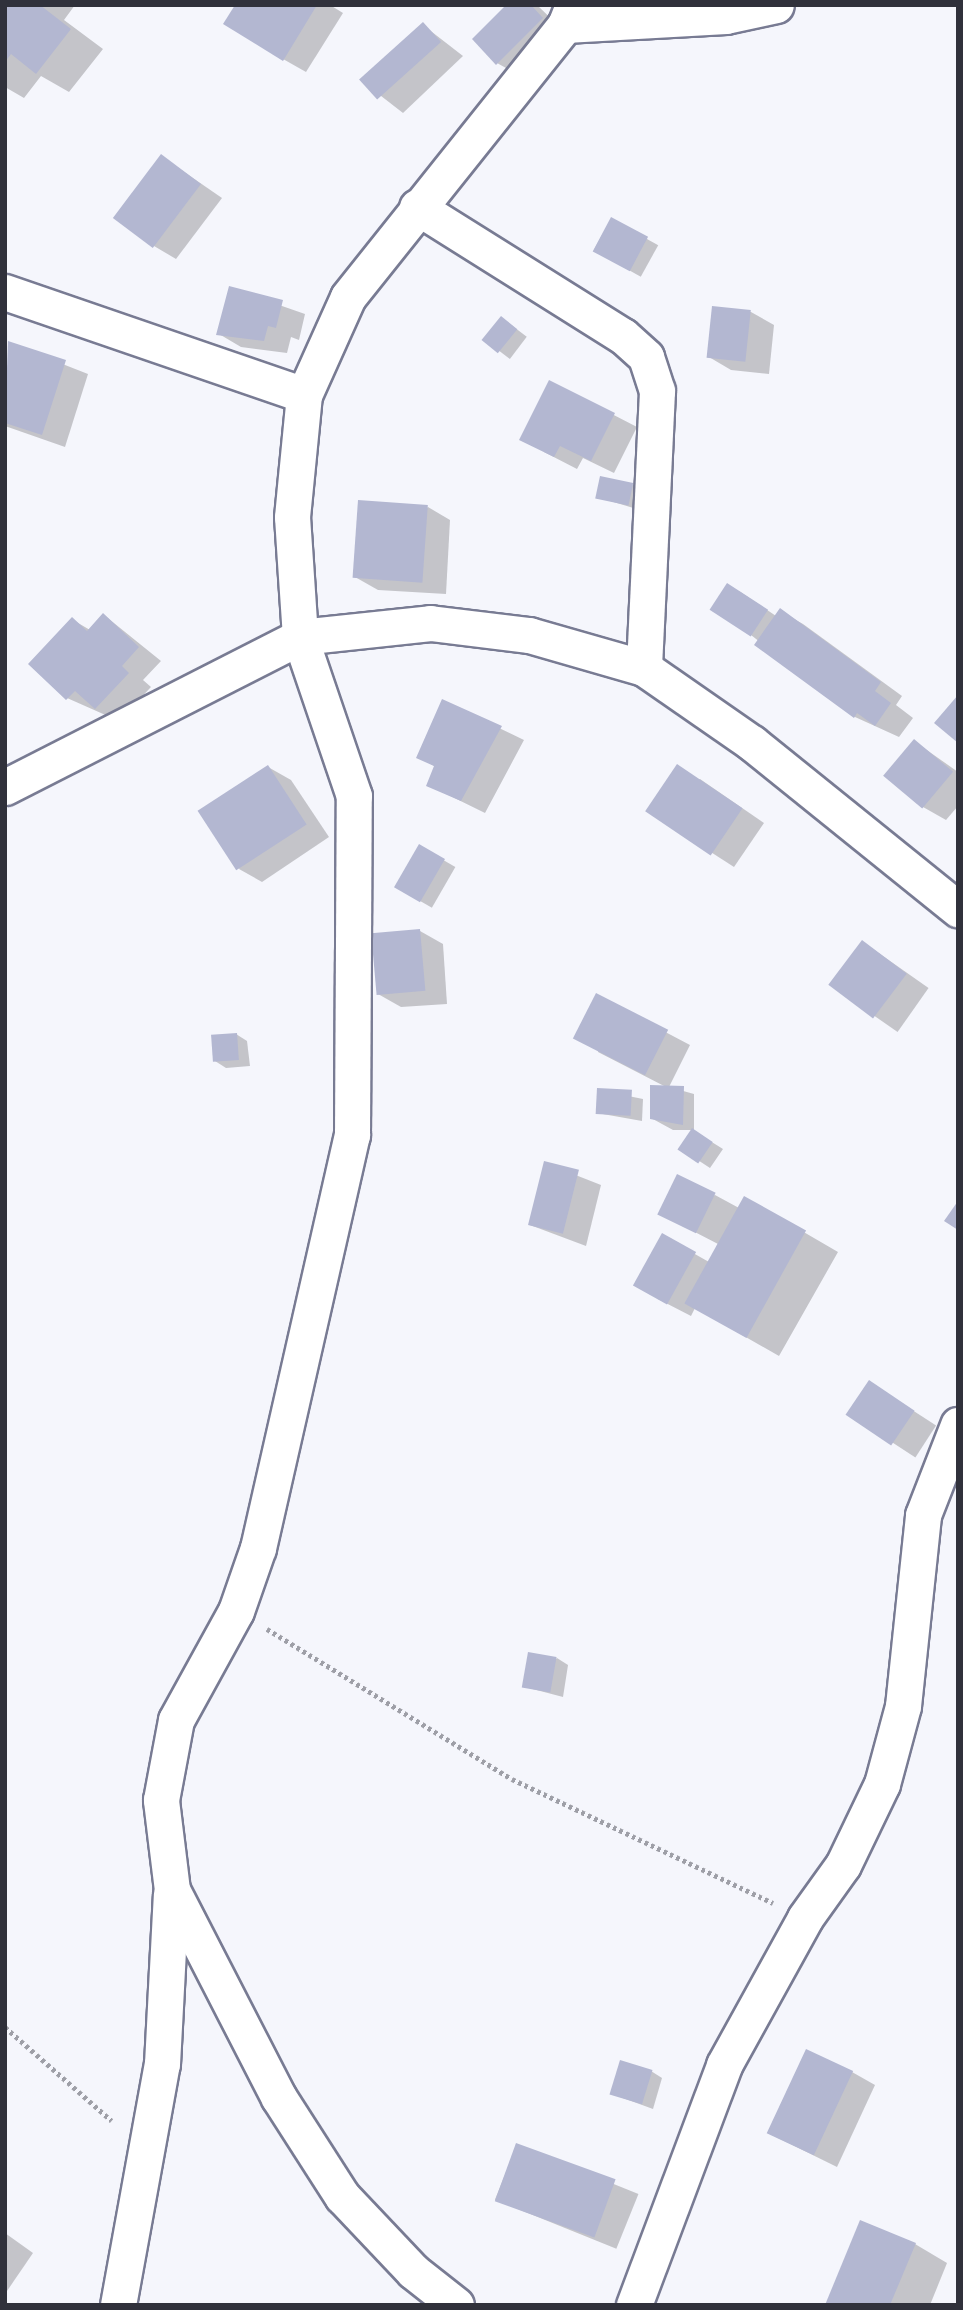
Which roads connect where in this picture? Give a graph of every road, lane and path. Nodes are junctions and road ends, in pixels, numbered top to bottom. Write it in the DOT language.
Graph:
graph roads {
  1 [pos="776,5"];
  2 [pos="569,15"];
  3 [pos="417,207"];
  4 [pos="5,292"];
  5 [pos="304,395"];
  6 [pos="300,637"];
  7 [pos="644,668"];
  8 [pos="5,787"];
  9 [pos="958,909"];
  10 [pos="958,1424"];
  11 [pos="236,1611"];
  12 [pos="172,1891"];
  13 [pos="805,1918"];
  14 [pos="5,2027"];
  15 [pos="151,2153"];
  16 [pos="118,2305"];
  17 [pos="456,2305"];
  18 [pos="634,2305"];
  1 -- 2 [label="street"];
  2 -- 3 [label="street"];
  3 -- 5 [label="street"];
  3 -- 7 [label="street"];
  4 -- 5 [label="street"];
  5 -- 6 [label="street"];
  6 -- 7 [label="street"];
  6 -- 8 [label="street"];
  6 -- 11 [label="street"];
  7 -- 9 [label="street"];
  10 -- 13 [label="street"];
  11 -- 12 [label="street"];
  11 -- 13 [label="path"];
  12 -- 15 [label="street"];
  12 -- 17 [label="street"];
  13 -- 18 [label="street"];
  14 -- 15 [label="path"];
  15 -- 16 [label="street"];
}
